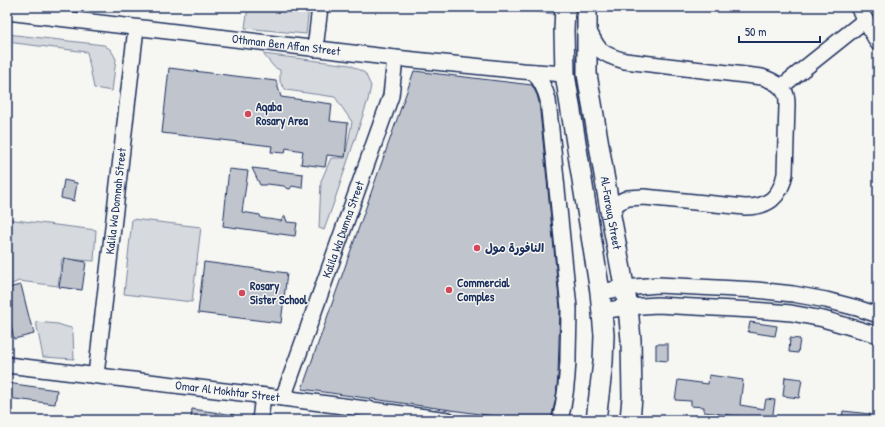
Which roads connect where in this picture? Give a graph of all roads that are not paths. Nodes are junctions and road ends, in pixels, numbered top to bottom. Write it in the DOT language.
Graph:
graph roads {
  1 [pos="320,7"];
  2 [pos="565,7"];
  3 [pos="587,7"];
  4 [pos="7,12"];
  5 [pos="862,13"];
  6 [pos="586,26"];
  7 [pos="136,28"];
  8 [pos="878,43"];
  9 [pos="315,49"];
  10 [pos="395,58"];
  11 [pos="534,72"];
  12 [pos="565,74"];
  13 [pos="781,87"];
  14 [pos="611,216"];
  15 [pos="624,288"];
  16 [pos="600,292"];
  17 [pos="628,307"];
  18 [pos="602,311"];
  19 [pos="878,315"];
  20 [pos="878,335"];
  21 [pos="7,365"];
  22 [pos="96,375"];
  23 [pos="263,396"];
  24 [pos="283,398"];
  25 [pos="260,420"];
  26 [pos="448,420"];
  27 [pos="560,420"];
  28 [pos="596,420"];
  29 [pos="630,420"];
  1 -- 9 [label="street"];
  2 -- 12 [label="main road, Al-Farouq Street"];
  3 -- 6 [label="main road, Al-Farouq Street"];
  4 -- 7 [label="street, Othman Ben Affan Street"];
  5 -- 8 [label="street"];
  5 -- 13 [label="street"];
  6 -- 13 [label="street"];
  6 -- 14 [label="main road, Al-Farouq Street"];
  7 -- 9 [label="street, Othman Ben Affan Street"];
  7 -- 22 [label="street, Kalila Wa Domnah Street"];
  9 -- 10 [label="street, Othman Ben Affan Street"];
  10 -- 11 [label="street, Othman Ben Affan Street"];
  10 -- 24 [label="street, Kalila Wa Dumna Street"];
  11 -- 12 [label="street, Othman Ben Affan Street"];
  11 -- 27 [label="street"];
  12 -- 16 [label="main road, Al-Farouq Street"];
  13 -- 14 [label="street"];
  14 -- 15 [label="main road, Al-Farouq Street"];
  15 -- 16 [label="street"];
  15 -- 17 [label="main road, Al-Farouq Street"];
  15 -- 19 [label="street"];
  16 -- 18 [label="main road, Al-Farouq Street"];
  17 -- 18 [label="street"];
  17 -- 20 [label="street"];
  17 -- 29 [label="main road, Al-Farouq Street"];
  18 -- 28 [label="main road, Al-Farouq Street"];
  21 -- 22 [label="street, Omar Al Mokhtar Street"];
  22 -- 23 [label="street, Omar Al Mokhtar Street"];
  23 -- 24 [label="street, Omar Al Mokhtar Street"];
  23 -- 25 [label="street"];
  24 -- 26 [label="street, Omar Al Mokhtar Street"];
}
